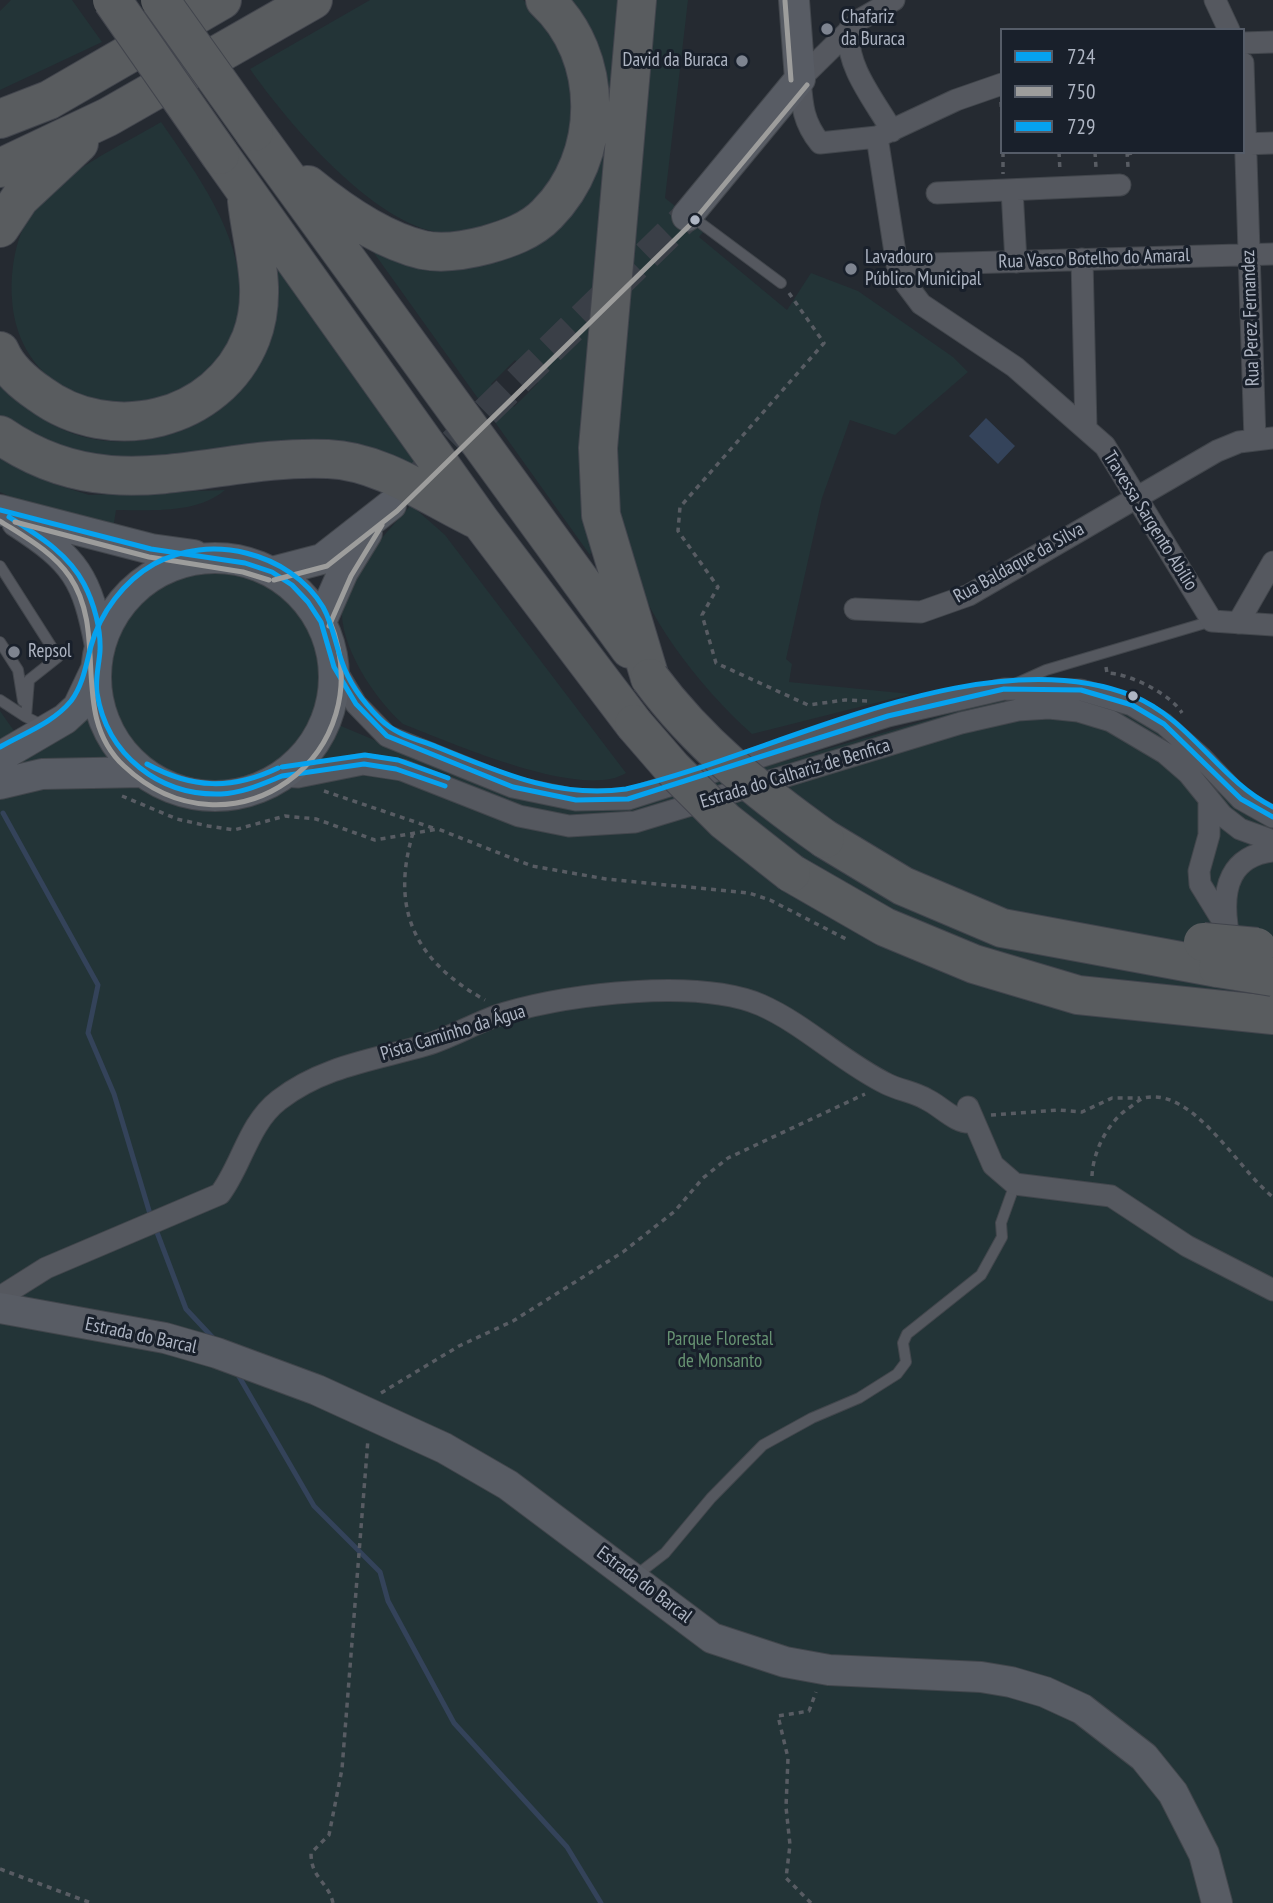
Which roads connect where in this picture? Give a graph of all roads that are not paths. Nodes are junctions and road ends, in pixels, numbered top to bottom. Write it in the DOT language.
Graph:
graph roads {
  1 [pos="112,0"];
  2 [pos="160,0"];
  3 [pos="222,0"];
  4 [pos="545,0"];
  5 [pos="637,0"];
  6 [pos="794,0"];
  7 [pos="894,0"];
  8 [pos="1215,0"];
  9 [pos="313,4"];
  10 [pos="1228,28"];
  11 [pos="849,30"];
  12 [pos="1245,43"];
  13 [pos="1273,43"];
  14 [pos="800,79"];
  15 [pos="1000,84"];
  16 [pos="108,117"];
  17 [pos="0,120"];
  18 [pos="254,132"];
  19 [pos="884,134"];
  20 [pos="1273,143"];
  21 [pos="1245,144"];
  22 [pos="0,167"];
  23 [pos="1120,185"];
  24 [pos="1012,190"];
  25 [pos="246,192"];
  26 [pos="937,193"];
  27 [pos="688,216"];
  28 [pos="0,228"];
  29 [pos="1273,254"];
  30 [pos="1249,255"];
  31 [pos="1082,259"];
  32 [pos="1016,262"];
  33 [pos="897,265"];
  34 [pos="782,283"];
  35 [pos="0,352"];
  36 [pos="1086,429"];
  37 [pos="0,435"];
  38 [pos="1264,439"];
  39 [pos="1135,496"];
  40 [pos="0,510"];
  41 [pos="481,522"];
  42 [pos="208,557"];
  43 [pos="1273,562"];
  44 [pos="0,566"];
  45 [pos="272,572"];
  46 [pos="855,609"];
  47 [pos="1212,621"];
  48 [pos="321,622"];
  49 [pos="1238,623"];
  50 [pos="1273,625"];
  51 [pos="0,642"];
  52 [pos="98,658"];
  53 [pos="334,667"];
  54 [pos="650,678"];
  55 [pos="1004,689"];
  56 [pos="0,700"];
  57 [pos="38,723"];
  58 [pos="0,757"];
  59 [pos="143,772"];
  60 [pos="290,777"];
  61 [pos="0,784"];
  62 [pos="1209,799"];
  63 [pos="1273,817"];
  64 [pos="1273,841"];
  65 [pos="1273,851"];
  66 [pos="1242,952"];
  67 [pos="1264,1009"];
  68 [pos="1014,1184"];
  69 [pos="1273,1290"];
  70 [pos="0,1297"];
  71 [pos="0,1308"];
  72 [pos="633,1578"];
  73 [pos="1217,1903"];
  1 -- 25 [label="highway, bridge"];
  2 -- 18 [label="highway, bridge"];
  3 -- 17 [label="highway"];
  4 -- 18 [label="highway"];
  5 -- 54 [label="highway"];
  6 -- 14 [label="street"];
  7 -- 11 [label="street"];
  8 -- 10 [label="street"];
  9 -- 16 [label="highway"];
  11 -- 14 [label="street"];
  11 -- 19 [label="street"];
  12 -- 13 [label="street"];
  14 -- 19 [label="street"];
  14 -- 27 [label="street"];
  15 -- 19 [label="street"];
  16 -- 22 [label="highway"];
  16 -- 28 [label="highway"];
  18 -- 54 [label="highway"];
  19 -- 33 [label="street, Travessa Sargento Abílio"];
  20 -- 21 [label="street"];
  21 -- 30 [label="street, Rua Perez Fernandez"];
  23 -- 24 [label="street"];
  24 -- 26 [label="street"];
  24 -- 32 [label="street"];
  25 -- 35 [label="highway"];
  25 -- 41 [label="highway"];
  27 -- 34 [label="lane"];
  29 -- 30 [label="street, Rua Vasco Botelho do Amaral"];
  30 -- 31 [label="street, Rua Vasco Botelho do Amaral"];
  30 -- 38 [label="street, Rua Perez Fernandez"];
  31 -- 32 [label="street, Rua Vasco Botelho do Amaral"];
  31 -- 36 [label="street"];
  32 -- 33 [label="street, Rua Vasco Botelho do Amaral"];
  33 -- 36 [label="street, Travessa Sargento Abílio"];
  36 -- 39 [label="street, Travessa Sargento Abílio"];
  37 -- 41 [label="highway"];
  38 -- 39 [label="street, Rua Perez Fernandez"];
  39 -- 46 [label="street, Rua Baldaque da Silva"];
  39 -- 47 [label="street, Travessa Sargento Abílio"];
  40 -- 42 [label="street"];
  40 -- 52 [label="street"];
  41 -- 67 [label="highway, bridge"];
  42 -- 45 [label="street"];
  42 -- 52 [label="street"];
  43 -- 49 [label="street"];
  44 -- 57 [label="lane"];
  45 -- 48 [label="street"];
  45 -- 48 [label="street"];
  47 -- 49 [label="street, Estrada do Calhariz de Benfica"];
  47 -- 55 [label="lane, Estrada do Calhariz de Benfica"];
  48 -- 53 [label="street"];
  49 -- 50 [label="street, Estrada do Calhariz de Benfica"];
  51 -- 57 [label="lane"];
  52 -- 57 [label="street"];
  52 -- 59 [label="street"];
  53 -- 55 [label="street, Estrada do Calhariz de Benfica"];
  53 -- 60 [label="street"];
  54 -- 66 [label="highway, bridge"];
  55 -- 63 [label="street, Estrada do Calhariz de Benfica"];
  56 -- 57 [label="lane"];
  57 -- 58 [label="street"];
  59 -- 60 [label="street"];
  59 -- 61 [label="street"];
  60 -- 62 [label="street, Estrada do Calhariz de Benfica"];
  62 -- 64 [label="street, Estrada do Calhariz de Benfica"];
  62 -- 66 [label="street"];
  65 -- 66 [label="street"];
  66 -- 67 [label="street"];
  68 -- 69 [label="street"];
  68 -- 70 [label="street, Pista Caminho da Água"];
  68 -- 72 [label="lane"];
  71 -- 72 [label="street, Estrada do Barcal"];
  72 -- 73 [label="street, Estrada do Barcal"];
}
